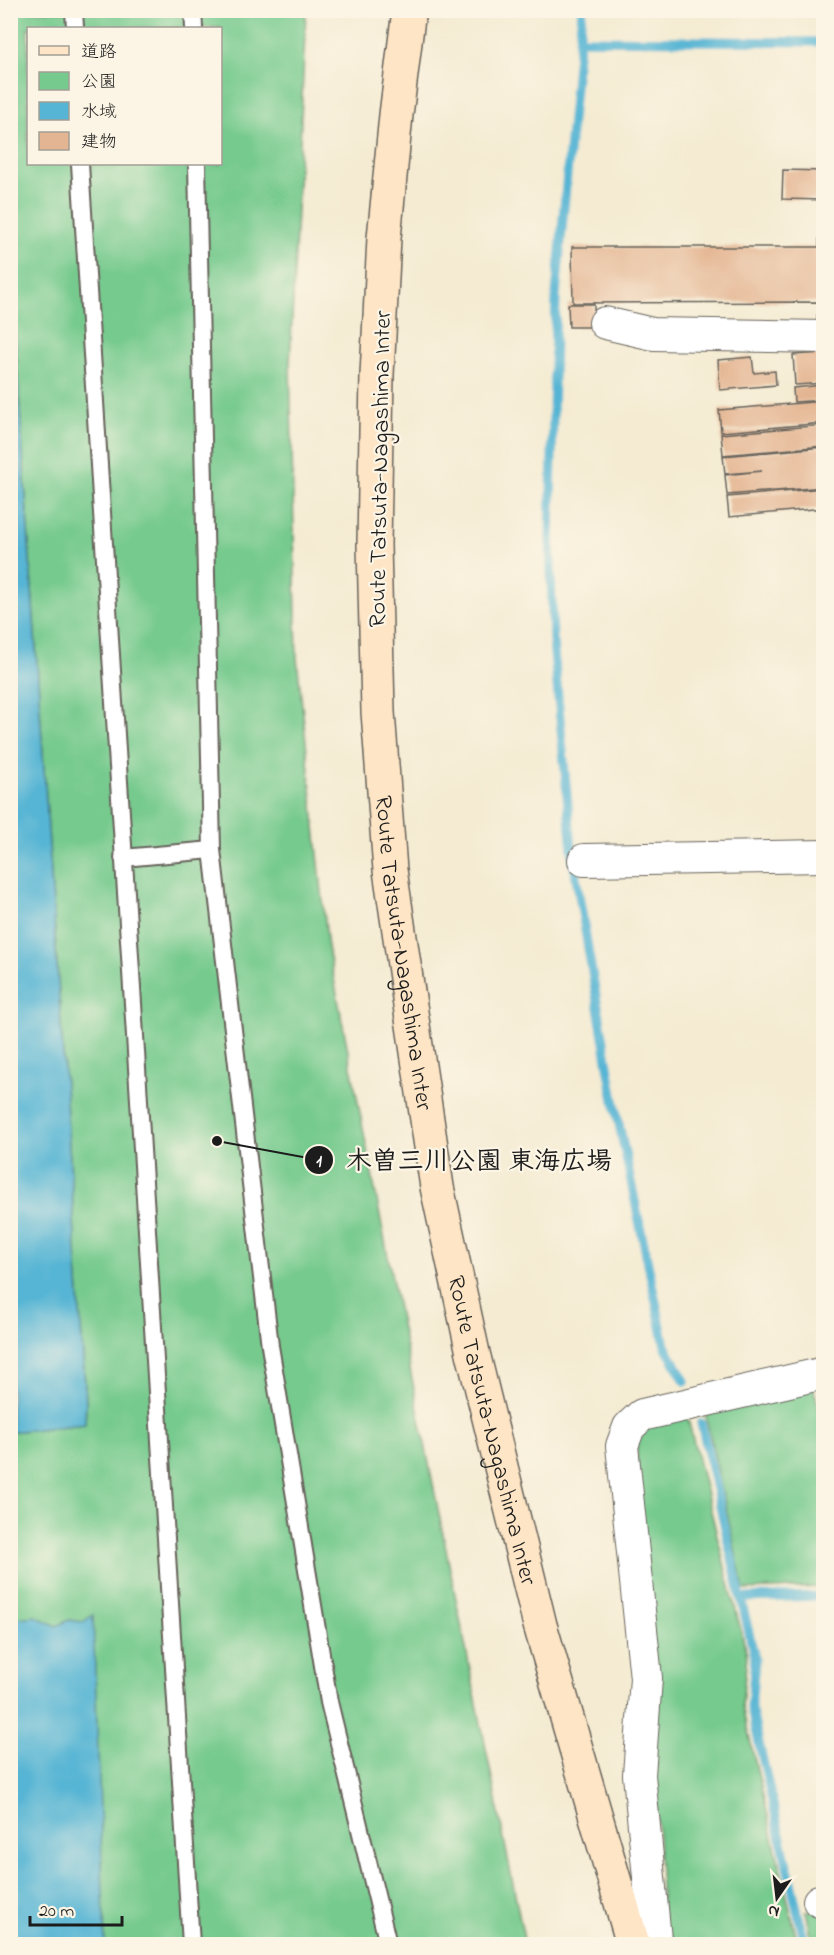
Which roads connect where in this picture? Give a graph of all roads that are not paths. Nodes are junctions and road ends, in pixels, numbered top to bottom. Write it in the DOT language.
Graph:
graph roads {
  1 [pos="74,10"];
  2 [pos="193,10"];
  3 [pos="409,10"];
  4 [pos="75,27"];
  5 [pos="194,27"];
  6 [pos="80,165"];
  7 [pos="197,165"];
  8 [pos="605,323"];
  9 [pos="824,337"];
  10 [pos="212,850"];
  11 [pos="824,856"];
  12 [pos="123,858"];
  13 [pos="584,860"];
  14 [pos="824,1373"];
  15 [pos="191,1944"];
  16 [pos="388,1944"];
  17 [pos="633,1944"];
  18 [pos="651,1944"];
  1 -- 4 [label="lane"];
  2 -- 5 [label="lane"];
  3 -- 17 [label="main road, Route Tatsuta-Nagashima Inter"];
  6 -- 12 [label="lane"];
  7 -- 10 [label="lane"];
  8 -- 9 [label="street"];
  10 -- 12 [label="lane"];
  10 -- 16 [label="lane"];
  11 -- 13 [label="street"];
  12 -- 15 [label="lane"];
  14 -- 18 [label="street"];
}
